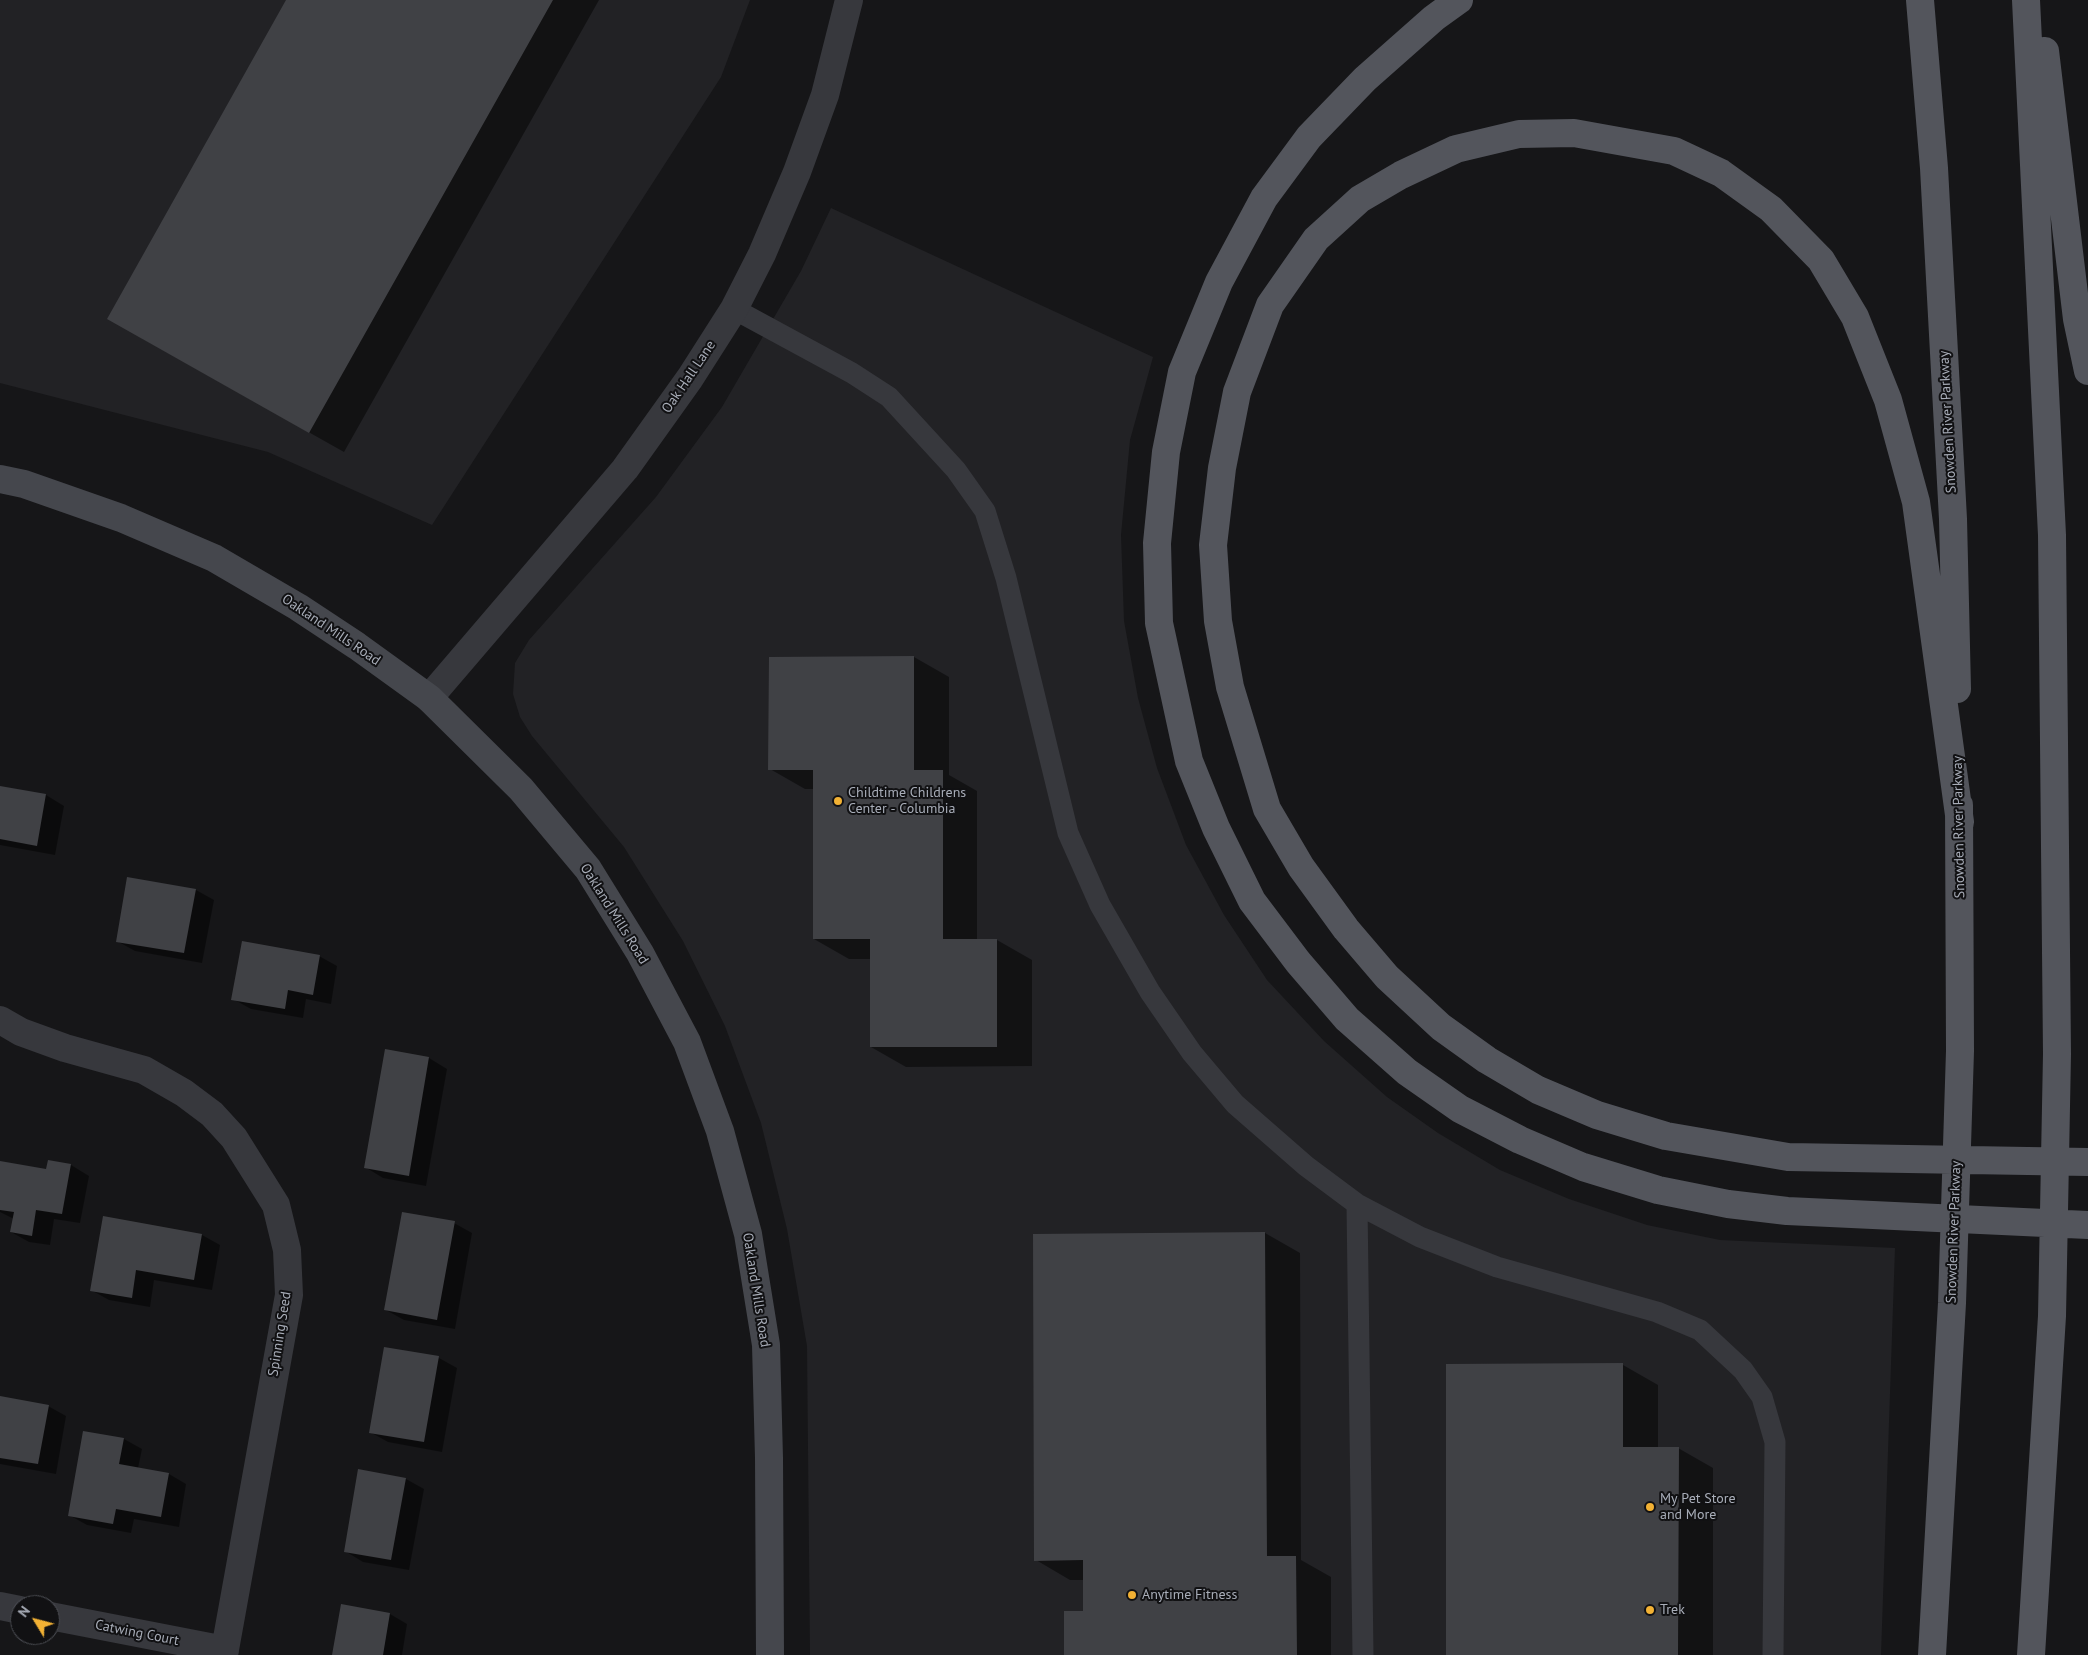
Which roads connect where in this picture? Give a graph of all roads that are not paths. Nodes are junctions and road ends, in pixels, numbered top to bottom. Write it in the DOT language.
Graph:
graph roads {
  1 [pos="849,0"];
  2 [pos="1459,0"];
  3 [pos="1920,0"];
  4 [pos="2026,0"];
  5 [pos="2039,0"];
  6 [pos="734,309"];
  7 [pos="2088,372"];
  8 [pos="0,479"];
  9 [pos="429,698"];
  10 [pos="1960,822"];
  11 [pos="0,1020"];
  12 [pos="2088,1162"];
  13 [pos="1357,1204"];
  14 [pos="2088,1225"];
  15 [pos="60,1618"];
  16 [pos="224,1652"];
  17 [pos="770,1655"];
  18 [pos="1363,1655"];
  19 [pos="1772,1655"];
  20 [pos="1932,1655"];
  21 [pos="2031,1655"];
  1 -- 6 [label="street, Oak Hall Lane"];
  2 -- 14 [label="main road"];
  3 -- 10 [label="main road, Snowden River Parkway"];
  4 -- 21 [label="main road"];
  5 -- 7 [label="main road"];
  6 -- 9 [label="street, Oak Hall Lane"];
  6 -- 13 [label="lane"];
  8 -- 9 [label="street, Oakland Mills Road"];
  9 -- 17 [label="street, Oakland Mills Road"];
  10 -- 12 [label="main road"];
  10 -- 20 [label="main road, Snowden River Parkway"];
  11 -- 16 [label="street, Spinning Seed"];
  13 -- 18 [label="lane"];
  13 -- 19 [label="lane"];
  15 -- 16 [label="street, Catwing Court"];
}
